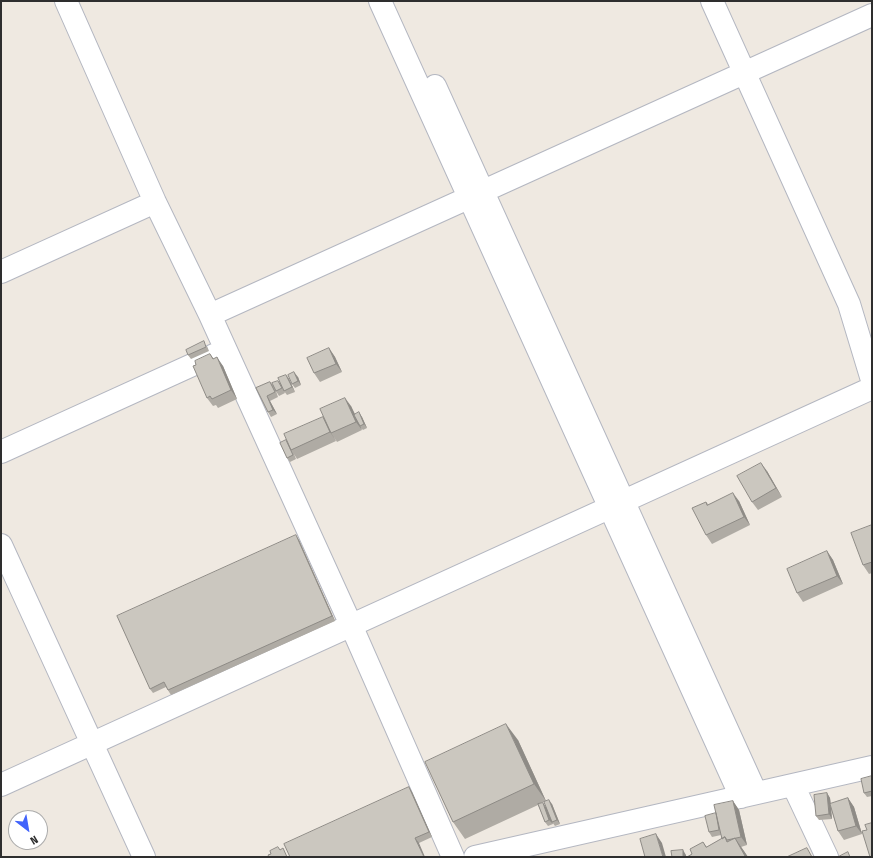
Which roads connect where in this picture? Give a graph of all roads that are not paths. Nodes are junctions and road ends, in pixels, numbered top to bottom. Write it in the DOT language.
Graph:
graph roads {
  1 [pos="66,1"];
  2 [pos="380,1"];
  3 [pos="396,1"];
  4 [pos="712,1"];
  5 [pos="872,15"];
  6 [pos="744,72"];
  7 [pos="475,194"];
  8 [pos="155,202"];
  9 [pos="1,272"];
  10 [pos="210,315"];
  11 [pos="226,350"];
  12 [pos="872,380"];
  13 [pos="872,388"];
  14 [pos="1,452"];
  15 [pos="617,504"];
  16 [pos="1,545"];
  17 [pos="1,575"];
  18 [pos="351,625"];
  19 [pos="86,746"];
  20 [pos="872,767"];
  21 [pos="1,785"];
  22 [pos="793,785"];
  23 [pos="748,795"];
  24 [pos="129,857"];
  25 [pos="144,857"];
  26 [pos="453,857"];
  27 [pos="475,857"];
  28 [pos="827,857"];
  1 -- 8 [label="street"];
  2 -- 7 [label="street"];
  3 -- 7 [label="street"];
  4 -- 6 [label="street"];
  5 -- 6 [label="street"];
  6 -- 7 [label="street"];
  6 -- 12 [label="street"];
  7 -- 10 [label="street"];
  7 -- 15 [label="street"];
  8 -- 9 [label="street"];
  8 -- 10 [label="street"];
  10 -- 11 [label="street"];
  11 -- 14 [label="street"];
  11 -- 18 [label="street"];
  13 -- 15 [label="street"];
  15 -- 18 [label="street"];
  15 -- 23 [label="street"];
  16 -- 19 [label="street"];
  17 -- 19 [label="street"];
  18 -- 19 [label="street"];
  18 -- 26 [label="street"];
  19 -- 21 [label="street"];
  19 -- 24 [label="street"];
  19 -- 25 [label="street"];
  20 -- 22 [label="street"];
  22 -- 23 [label="street"];
  22 -- 28 [label="street"];
  23 -- 27 [label="street"];
}
